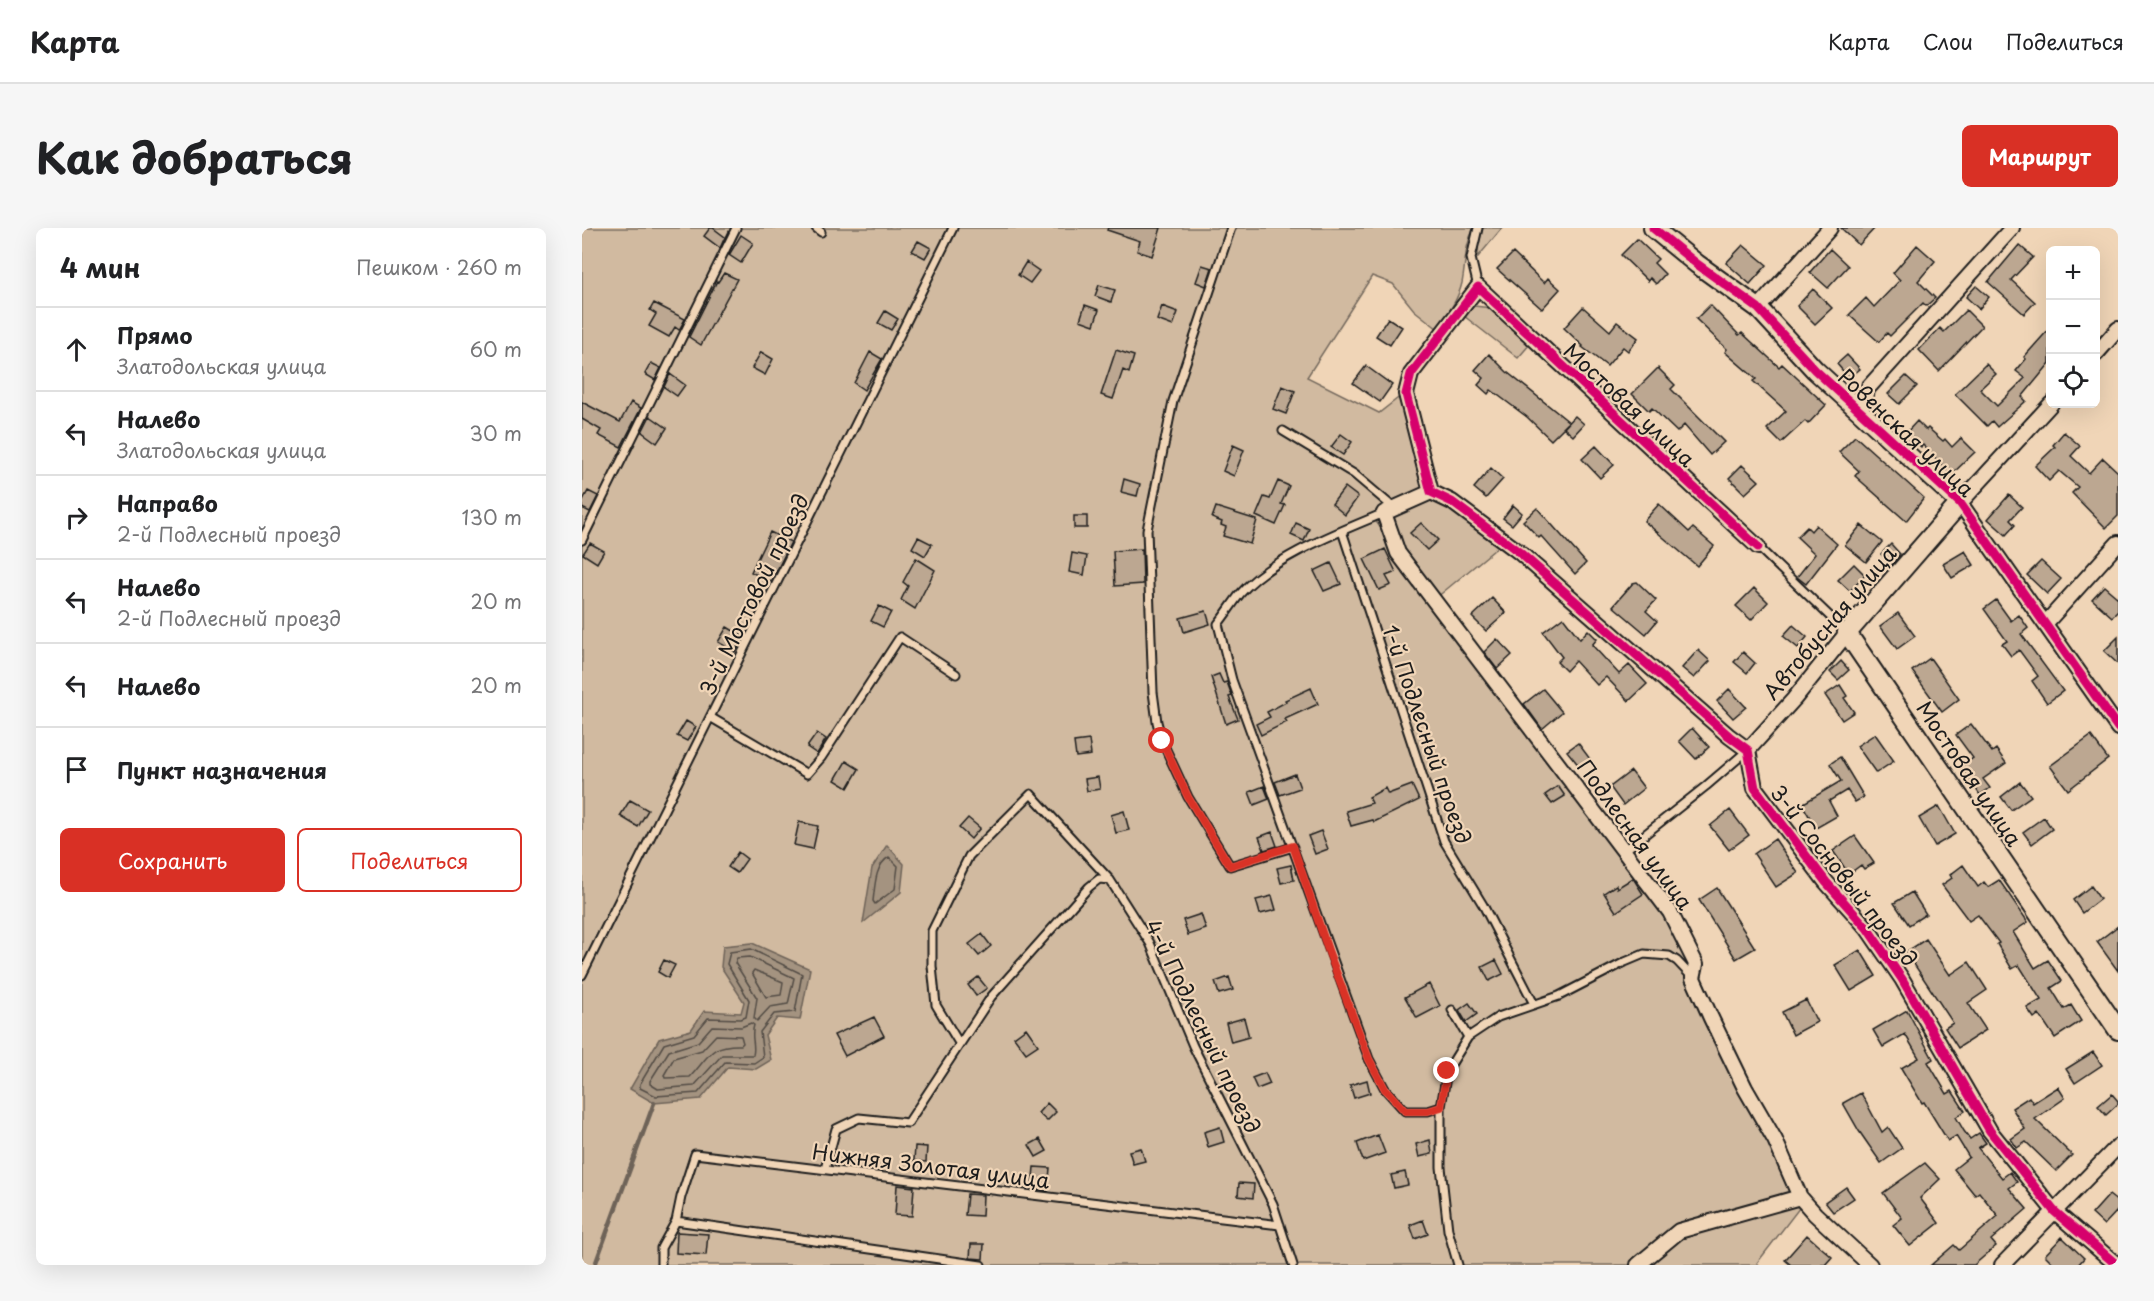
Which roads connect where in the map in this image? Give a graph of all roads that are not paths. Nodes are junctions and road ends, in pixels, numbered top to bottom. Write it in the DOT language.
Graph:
graph roads {
  1 [pos="736,228"];
  2 [pos="953,228"];
  3 [pos="1231,228"];
  4 [pos="1478,228"];
  5 [pos="1653,228"];
  6 [pos="1830,228"];
  7 [pos="2012,228"];
  8 [pos="1478,287"];
  9 [pos="1758,308"];
  10 [pos="2118,329"];
  11 [pos="2100,349"];
  12 [pos="2047,408"];
  13 [pos="1860,410"];
  14 [pos="1283,431"];
  15 [pos="1431,492"];
  16 [pos="1960,504"];
  17 [pos="1389,511"];
  18 [pos="1341,531"];
  19 [pos="582,540"];
  20 [pos="2118,543"];
  21 [pos="1758,548"];
  22 [pos="2045,624"];
  23 [pos="1847,633"];
  24 [pos="956,674"];
  25 [pos="710,717"];
  26 [pos="2118,728"];
  27 [pos="1748,750"];
  28 [pos="1293,846"];
  29 [pos="1624,851"];
  30 [pos="1110,880"];
  31 [pos="582,975"];
  32 [pos="1693,978"];
  33 [pos="1534,1004"];
  34 [pos="1452,1010"];
  35 [pos="2118,1030"];
  36 [pos="1468,1037"];
  37 [pos="959,1042"];
  38 [pos="1441,1107"];
  39 [pos="2118,1146"];
  40 [pos="825,1169"];
  41 [pos="1800,1197"];
  42 [pos="2054,1211"];
  43 [pos="676,1221"];
  44 [pos="1280,1225"];
  45 [pos="661,1265"];
  46 [pos="981,1265"];
  47 [pos="1293,1265"];
  48 [pos="1458,1265"];
  49 [pos="1638,1265"];
  50 [pos="1870,1265"];
  51 [pos="2002,1265"];
  52 [pos="2117,1265"];
  1 -- 19 [label="lane"];
  2 -- 25 [label="lane, 3-й Мостовой проезд"];
  3 -- 28 [label="lane"];
  4 -- 8 [label="lane"];
  5 -- 9 [label="street, Ровенская улица"];
  6 -- 9 [label="street"];
  7 -- 13 [label="street"];
  8 -- 15 [label="street"];
  8 -- 21 [label="street, Мостовая улица"];
  9 -- 13 [label="street, Ровенская улица"];
  10 -- 11 [label="street"];
  12 -- 16 [label="street, Автобусная улица"];
  13 -- 16 [label="street, Ровенская улица"];
  14 -- 17 [label="lane"];
  15 -- 17 [label="street"];
  15 -- 27 [label="street"];
  16 -- 22 [label="street, Ровенская улица"];
  16 -- 23 [label="street, Автобусная улица"];
  17 -- 18 [label="lane"];
  17 -- 29 [label="street, Подлесная улица"];
  18 -- 28 [label="lane"];
  18 -- 33 [label="lane, 1-й Подлесный проезд"];
  20 -- 22 [label="street"];
  21 -- 23 [label="lane, Мостовая улица"];
  22 -- 26 [label="street, Ровенская улица"];
  23 -- 27 [label="street, Автобусная улица"];
  23 -- 35 [label="street, Мостовая улица"];
  24 -- 25 [label="lane"];
  25 -- 31 [label="lane, 3-й Мостовой проезд"];
  27 -- 29 [label="lane, Автобусная улица"];
  27 -- 42 [label="street, 3-й Сосновый проезд"];
  28 -- 38 [label="lane"];
  29 -- 32 [label="street, Подлесная улица"];
  30 -- 37 [label="lane"];
  30 -- 37 [label="lane, 4-й Подлесный проезд"];
  30 -- 44 [label="lane, 4-й Подлесный проезд"];
  32 -- 33 [label="lane"];
  32 -- 41 [label="street, Подлесная улица"];
  33 -- 36 [label="lane"];
  34 -- 36 [label="lane"];
  36 -- 38 [label="lane"];
  37 -- 40 [label="lane"];
  38 -- 48 [label="lane"];
  39 -- 42 [label="street"];
  40 -- 43 [label="lane, Нижняя Золотая улица"];
  40 -- 44 [label="lane, Нижняя Золотая улица"];
  41 -- 49 [label="street"];
  41 -- 50 [label="street, Подлесная улица"];
  42 -- 51 [label="street"];
  42 -- 52 [label="street, 3-й Сосновый проезд"];
  43 -- 45 [label="lane, Нижняя Золотая улица"];
  43 -- 46 [label="lane"];
  44 -- 47 [label="lane, 4-й Подлесный проезд"];
}
